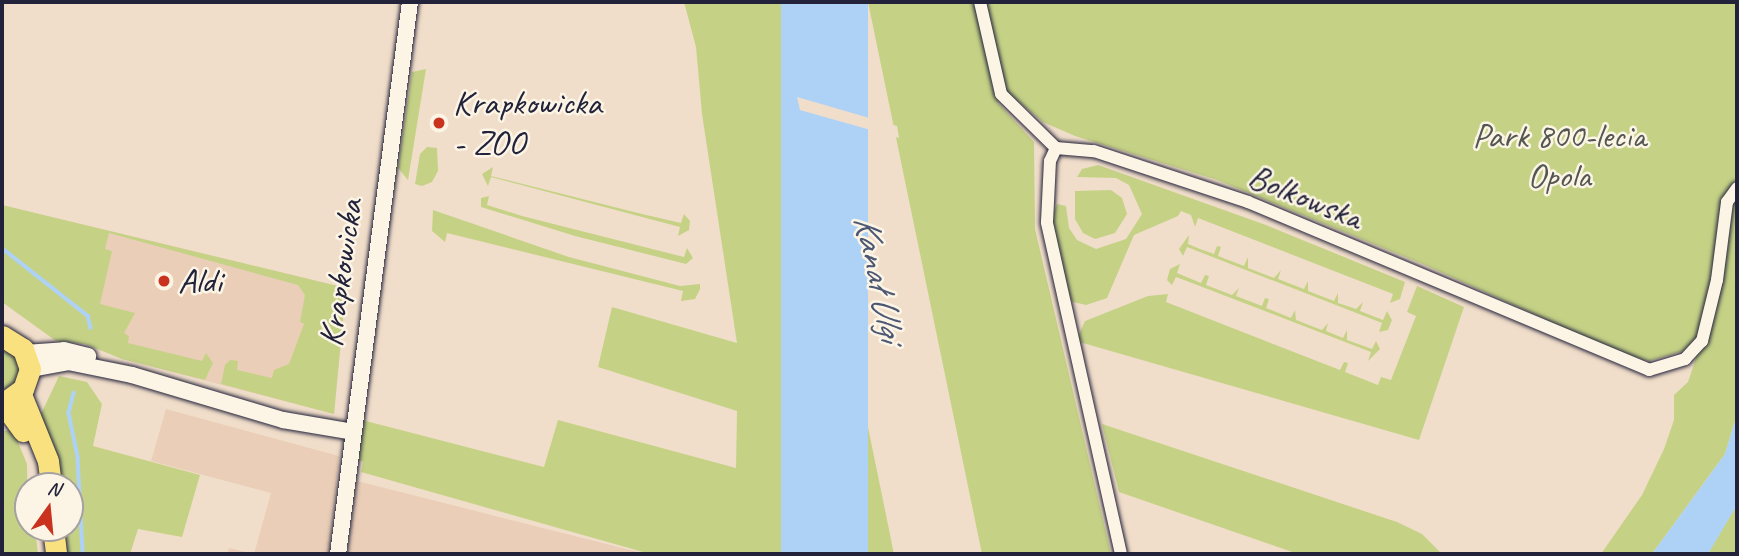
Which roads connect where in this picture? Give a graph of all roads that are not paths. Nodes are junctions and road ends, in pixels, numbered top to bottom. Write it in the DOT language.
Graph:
graph roads {
  1 [pos="410,2"];
  2 [pos="980,2"];
  3 [pos="1056,148"];
  4 [pos="1737,188"];
  5 [pos="2,336"];
  6 [pos="27,361"];
  7 [pos="8,398"];
  8 [pos="353,432"];
  9 [pos="35,472"];
  10 [pos="49,472"];
  11 [pos="338,554"];
  12 [pos="1121,554"];
  1 -- 8 [label="street, Krapkowicka"];
  2 -- 3 [label="street"];
  3 -- 4 [label="street, Bolkowska"];
  3 -- 12 [label="street"];
  5 -- 6 [label="main road"];
  6 -- 7 [label="main road"];
  6 -- 8 [label="street"];
  7 -- 9 [label="main road"];
  7 -- 10 [label="main road"];
  8 -- 11 [label="street, Krapkowicka"];
}
